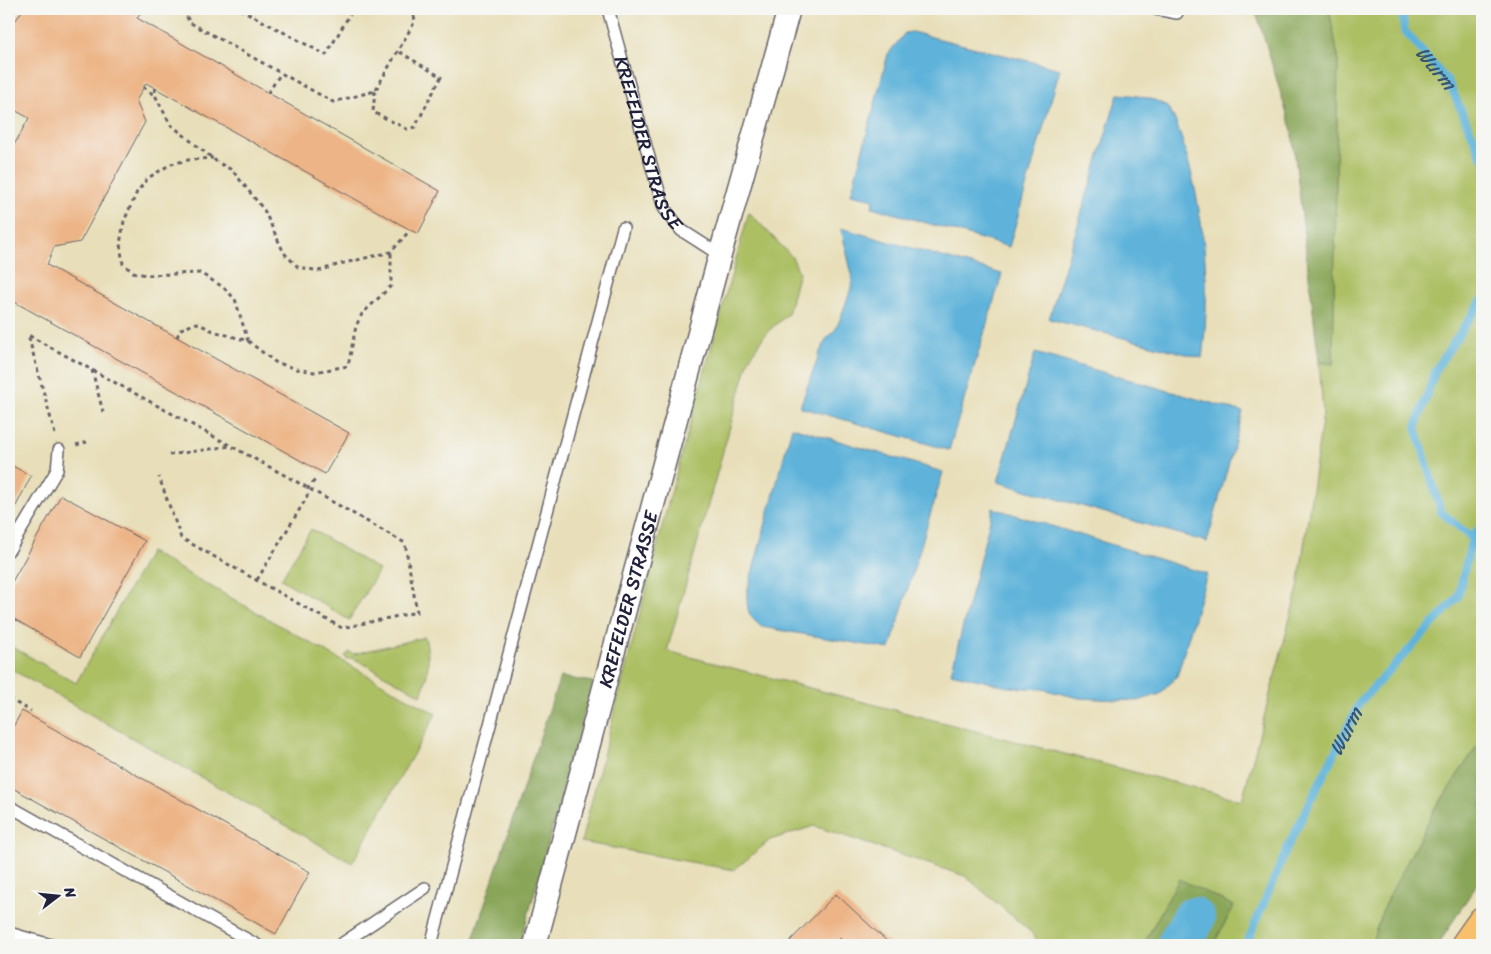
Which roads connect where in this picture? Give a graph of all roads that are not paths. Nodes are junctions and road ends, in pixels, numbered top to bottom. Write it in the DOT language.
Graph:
graph roads {
  1 [pos="608,9"];
  2 [pos="789,9"];
  3 [pos="1156,9"];
  4 [pos="1177,14"];
  5 [pos="623,228"];
  6 [pos="720,255"];
  7 [pos="59,450"];
  8 [pos="9,550"];
  9 [pos="9,806"];
  10 [pos="425,888"];
  11 [pos="1482,921"];
  12 [pos="9,933"];
  13 [pos="51,945"];
  14 [pos="257,945"];
  15 [pos="340,945"];
  16 [pos="431,945"];
  17 [pos="535,945"];
  18 [pos="1465,945"];
  1 -- 6 [label="lane, KREFELDER STRASSE"];
  2 -- 6 [label="street, KREFELDER STRASSE"];
  3 -- 4 [label="lane"];
  5 -- 16 [label="lane"];
  6 -- 17 [label="street, KREFELDER STRASSE"];
  7 -- 8 [label="lane"];
  9 -- 14 [label="lane"];
  10 -- 15 [label="lane"];
  11 -- 18 [label="highway"];
  12 -- 13 [label="lane"];
}
